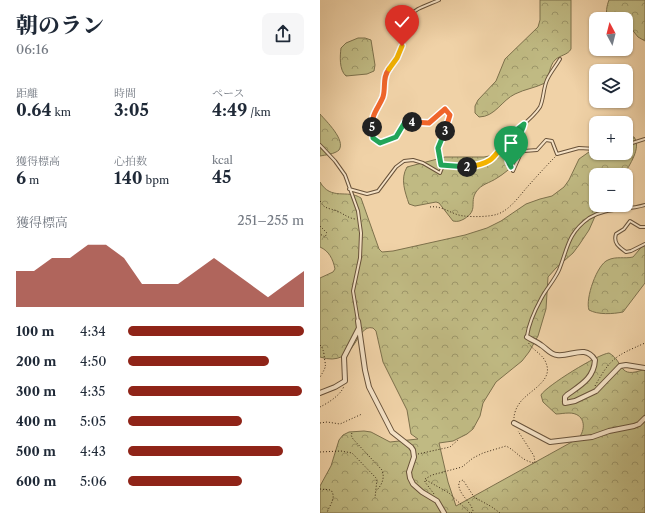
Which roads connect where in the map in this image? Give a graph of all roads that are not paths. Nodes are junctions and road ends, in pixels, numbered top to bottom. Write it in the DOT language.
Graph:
graph roads {
  1 [pos="439,0"];
  2 [pos="560,59"];
  3 [pos="524,124"];
  4 [pos="645,139"];
  5 [pos="633,143"];
  6 [pos="320,145"];
  7 [pos="589,149"];
  8 [pos="441,165"];
  9 [pos="349,189"];
  10 [pos="645,205"];
  11 [pos="645,227"];
  12 [pos="645,244"];
  13 [pos="358,321"];
  14 [pos="360,328"];
  15 [pos="527,337"];
  16 [pos="645,368"];
  17 [pos="320,393"];
  18 [pos="645,418"];
  19 [pos="514,423"];
  20 [pos="444,513"];
  1 -- 8 [label="lane"];
  2 -- 3 [label="lane"];
  3 -- 7 [label="lane"];
  3 -- 8 [label="lane"];
  4 -- 5 [label="lane"];
  6 -- 9 [label="lane"];
  8 -- 9 [label="lane"];
  9 -- 13 [label="lane"];
  10 -- 15 [label="lane"];
  11 -- 12 [label="lane"];
  13 -- 14 [label="street"];
  14 -- 17 [label="street"];
  14 -- 20 [label="street"];
  15 -- 16 [label="street"];
  18 -- 19 [label="street"];
}
